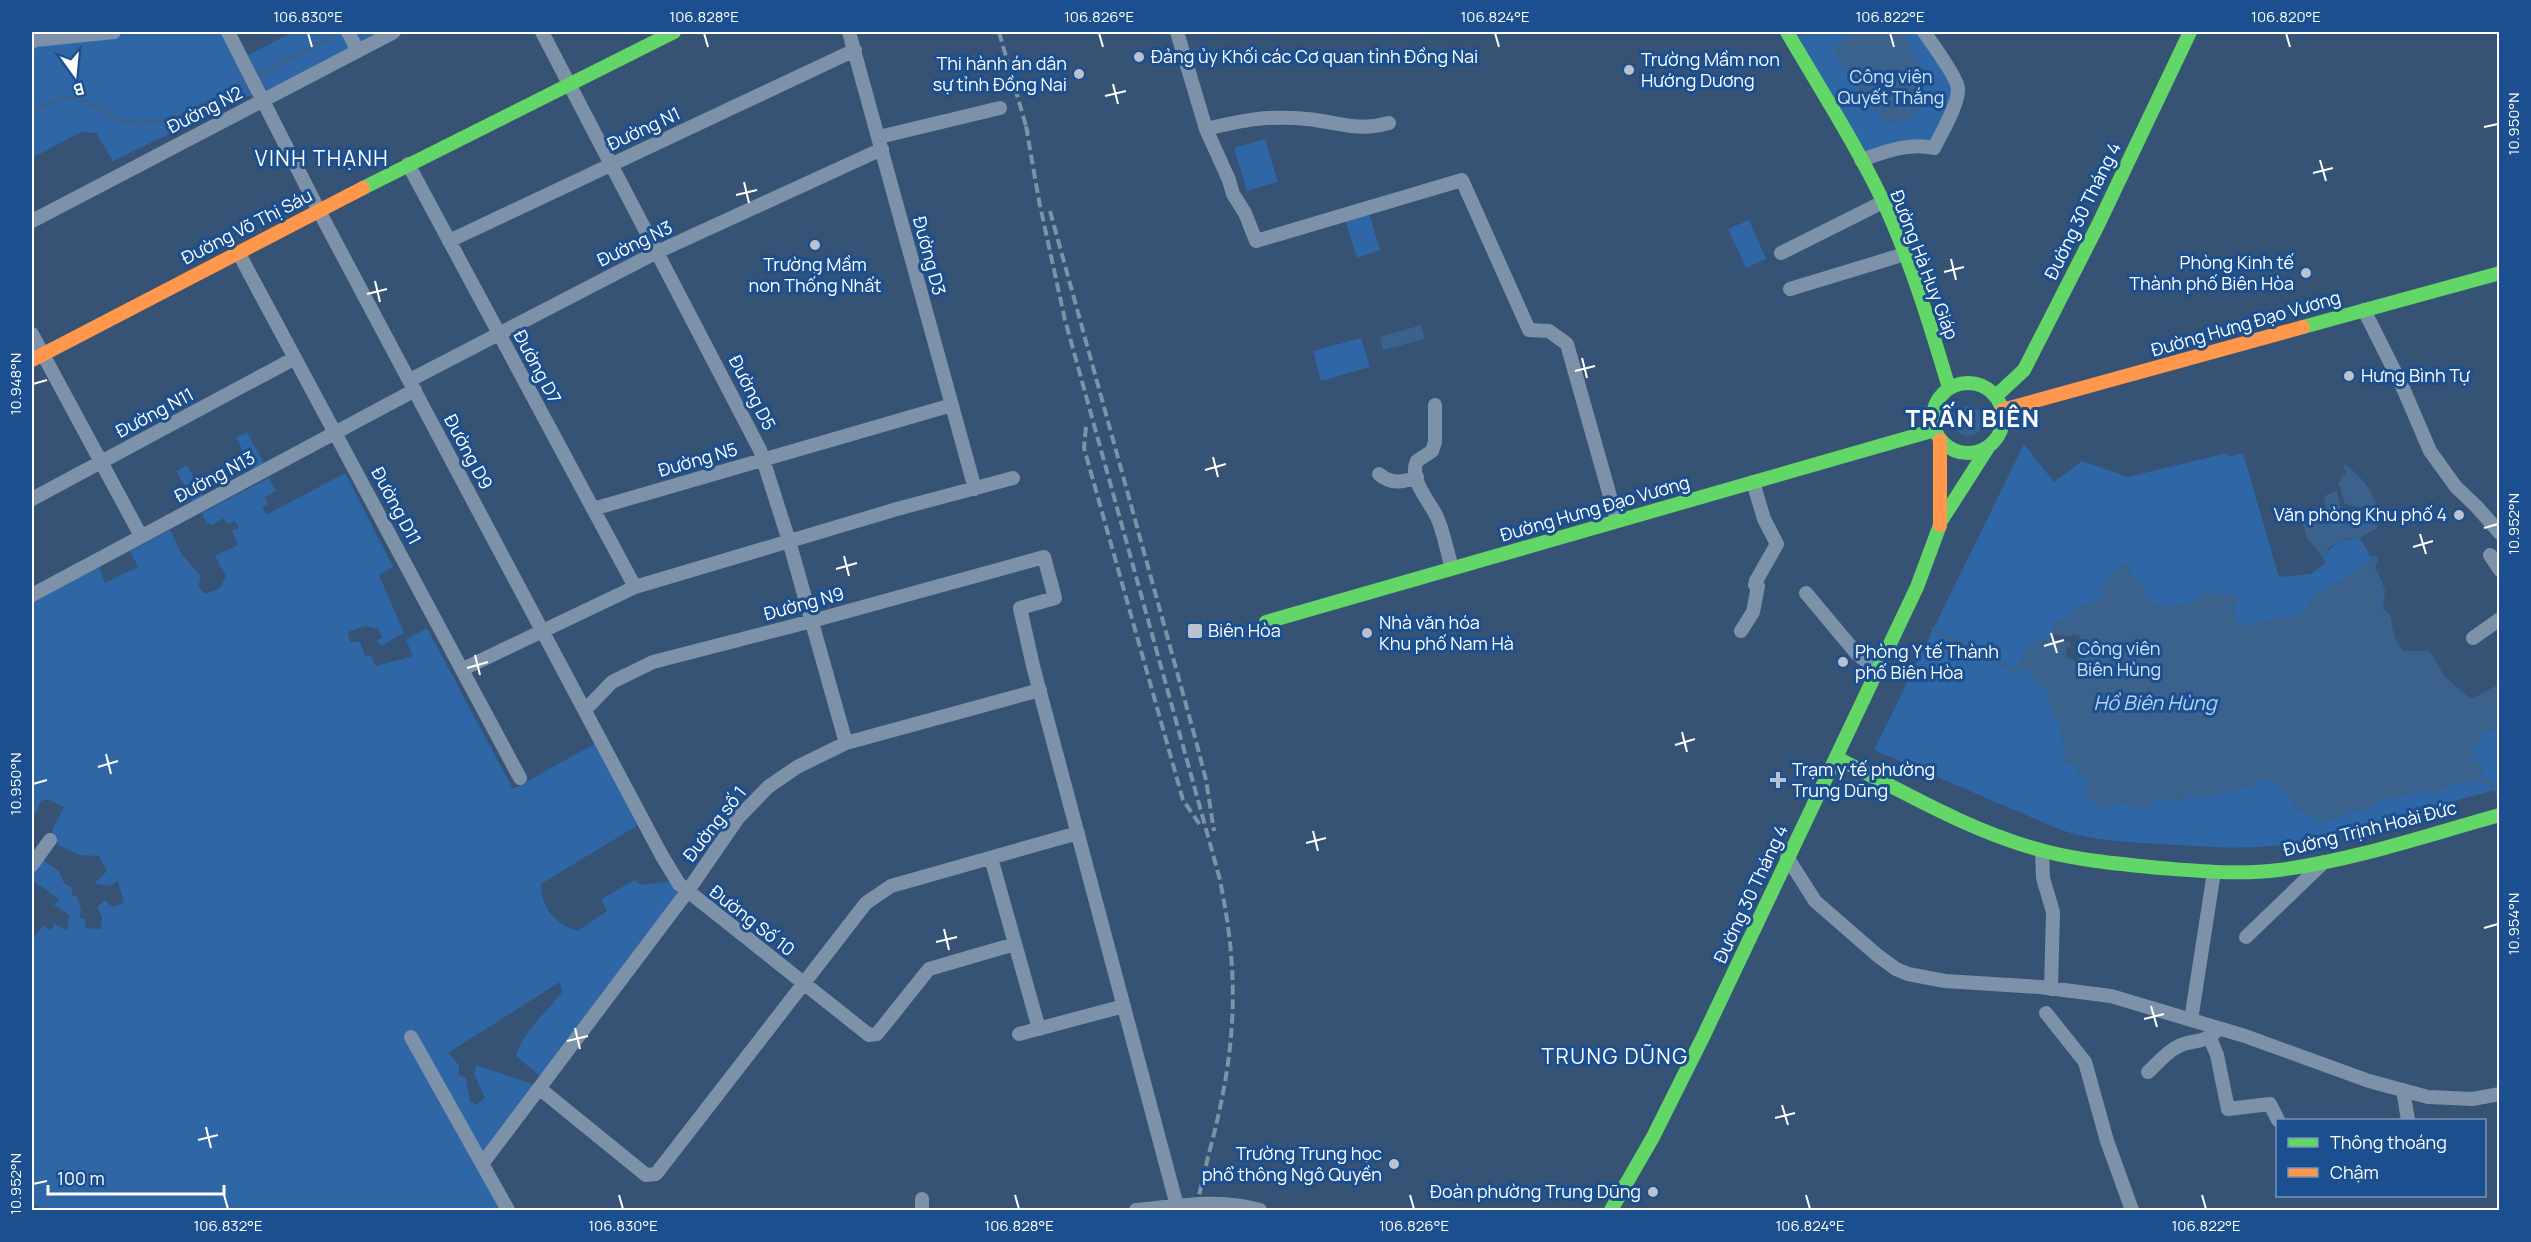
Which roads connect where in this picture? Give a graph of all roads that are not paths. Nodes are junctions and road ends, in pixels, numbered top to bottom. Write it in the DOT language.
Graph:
graph roads {
  1 [pos="114,32"];
  2 [pos="228,32"];
  3 [pos="394,32"];
  4 [pos="542,32"];
  5 [pos="674,32"];
  6 [pos="849,32"];
  7 [pos="1177,32"];
  8 [pos="1787,32"];
  9 [pos="1924,32"];
  10 [pos="2190,32"];
  11 [pos="349,33"];
  12 [pos="32,42"];
  13 [pos="855,50"];
  14 [pos="358,51"];
  15 [pos="570,83"];
  16 [pos="260,94"];
  17 [pos="1000,108"];
  18 [pos="1389,123"];
  19 [pos="1206,129"];
  20 [pos="880,143"];
  21 [pos="1861,160"];
  22 [pos="408,164"];
  23 [pos="612,164"];
  24 [pos="1883,202"];
  25 [pos="319,211"];
  26 [pos="32,221"];
  27 [pos="449,241"];
  28 [pos="238,252"];
  29 [pos="657,252"];
  30 [pos="1781,253"];
  31 [pos="1905,254"];
  32 [pos="2499,273"];
  33 [pos="1790,289"];
  34 [pos="2364,310"];
  35 [pos="499,333"];
  36 [pos="32,334"];
  37 [pos="37,358"];
  38 [pos="295,358"];
  39 [pos="412,385"];
  40 [pos="1949,388"];
  41 [pos="1995,396"];
  42 [pos="952,405"];
  43 [pos="1435,405"];
  44 [pos="2002,410"];
  45 [pos="336,433"];
  46 [pos="1937,435"];
  47 [pos="1989,446"];
  48 [pos="764,459"];
  49 [pos="101,463"];
  50 [pos="1379,474"];
  51 [pos="1417,477"];
  52 [pos="1013,478"];
  53 [pos="1753,482"];
  54 [pos="975,489"];
  55 [pos="32,499"];
  56 [pos="593,509"];
  57 [pos="1617,521"];
  58 [pos="1941,521"];
  59 [pos="2499,533"];
  60 [pos="141,536"];
  61 [pos="789,541"];
  62 [pos="2490,555"];
  63 [pos="1452,568"];
  64 [pos="2499,570"];
  65 [pos="635,587"];
  66 [pos="1806,593"];
  67 [pos="32,595"];
  68 [pos="2499,619"];
  69 [pos="812,621"];
  70 [pos="1266,621"];
  71 [pos="543,629"];
  72 [pos="1741,631"];
  73 [pos="2473,638"];
  74 [pos="463,669"];
  75 [pos="1879,671"];
  76 [pos="1040,690"];
  77 [pos="585,710"];
  78 [pos="846,743"];
  79 [pos="1837,758"];
  80 [pos="520,778"];
  81 [pos="2499,815"];
  82 [pos="1078,833"];
  83 [pos="50,840"];
  84 [pos="2042,850"];
  85 [pos="1787,857"];
  86 [pos="991,858"];
  87 [pos="2324,862"];
  88 [pos="32,865"];
  89 [pos="2214,872"];
  90 [pos="687,892"];
  91 [pos="2246,937"];
  92 [pos="1015,944"];
  93 [pos="803,983"];
  94 [pos="2051,989"];
  95 [pos="1124,1006"];
  96 [pos="2046,1013"];
  97 [pos="2191,1020"];
  98 [pos="1039,1029"];
  99 [pos="2214,1033"];
  100 [pos="1019,1034"];
  101 [pos="411,1037"];
  102 [pos="2148,1072"];
  103 [pos="539,1088"];
  104 [pos="2403,1090"];
  105 [pos="2499,1094"];
  106 [pos="2278,1119"];
  107 [pos="2408,1119"];
  108 [pos="482,1164"];
  109 [pos="1178,1206"];
  110 [pos="508,1210"];
  111 [pos="1136,1210"];
  112 [pos="1260,1210"];
  113 [pos="1611,1210"];
  114 [pos="2132,1210"];
  1 -- 12 [label="street"];
  2 -- 16 [label="street, Đường D9"];
  3 -- 14 [label="street, Đường N2"];
  4 -- 15 [label="street, Đường D5"];
  5 -- 15 [label="main road, Đường Võ Thị Sáu"];
  6 -- 13 [label="street, Đường D3"];
  7 -- 19 [label="street"];
  8 -- 21 [label="main road, Đường Hà Huy Giáp"];
  9 -- 21 [label="street"];
  10 -- 41 [label="main road, Đường 30 Tháng 4"];
  11 -- 14 [label="street"];
  13 -- 20 [label="street, Đường D3"];
  13 -- 23 [label="street, Đường N1"];
  14 -- 16 [label="street, Đường N2"];
  15 -- 22 [label="main road, Đường Võ Thị Sáu"];
  15 -- 23 [label="street, Đường D5"];
  16 -- 25 [label="street, Đường D9"];
  16 -- 26 [label="street, Đường N2"];
  17 -- 20 [label="street, Đường N3"];
  18 -- 19 [label="street"];
  19 -- 57 [label="street"];
  20 -- 29 [label="street, Đường N3"];
  20 -- 42 [label="street, Đường D3"];
  21 -- 24 [label="main road, Đường Hà Huy Giáp"];
  22 -- 25 [label="main road, Đường Võ Thị Sáu"];
  22 -- 27 [label="street, Đường D7"];
  23 -- 27 [label="street, Đường N1"];
  23 -- 29 [label="street, Đường D5"];
  24 -- 30 [label="street"];
  24 -- 31 [label="main road, Đường Hà Huy Giáp"];
  25 -- 28 [label="main road, Đường Võ Thị Sáu"];
  25 -- 39 [label="street, Đường D9"];
  27 -- 35 [label="street, Đường D7"];
  28 -- 37 [label="main road, Đường Võ Thị Sáu"];
  28 -- 38 [label="street, Đường D11"];
  29 -- 35 [label="street, Đường N3"];
  29 -- 48 [label="street, Đường D5"];
  31 -- 33 [label="street"];
  31 -- 40 [label="main road, Đường Hà Huy Giáp"];
  32 -- 34 [label="main road, Đường Hưng Đạo Vương"];
  34 -- 44 [label="main road, Đường Hưng Đạo Vương"];
  34 -- 59 [label="street"];
  35 -- 39 [label="street, Đường N3"];
  35 -- 56 [label="street, Đường D7"];
  36 -- 37 [label="street"];
  37 -- 49 [label="street"];
  38 -- 45 [label="street, Đường D11"];
  38 -- 49 [label="street, Đường N11"];
  39 -- 45 [label="street, Đường N13"];
  39 -- 71 [label="street, Đường D9"];
  40 -- 41 [label="main road"];
  40 -- 46 [label="main road"];
  41 -- 44 [label="main road"];
  42 -- 48 [label="street, Đường N5"];
  42 -- 54 [label="street, Đường D3"];
  43 -- 51 [label="street"];
  44 -- 47 [label="main road"];
  45 -- 60 [label="street, Đường N13"];
  45 -- 74 [label="street, Đường D11"];
  46 -- 47 [label="main road"];
  46 -- 53 [label="main road, Đường Hưng Đạo Vương"];
  46 -- 58 [label="main road, Đường 30 Tháng 4"];
  47 -- 58 [label="main road, Đường 30 Tháng 4"];
  48 -- 56 [label="street, Đường N5"];
  48 -- 61 [label="street, Đường D5"];
  49 -- 55 [label="street, Đường N11"];
  49 -- 60 [label="street"];
  50 -- 51 [label="street"];
  51 -- 63 [label="street"];
  52 -- 54 [label="street"];
  53 -- 57 [label="main road, Đường Hưng Đạo Vương"];
  53 -- 72 [label="street"];
  54 -- 61 [label="street"];
  56 -- 65 [label="street, Đường D7"];
  57 -- 63 [label="main road, Đường Hưng Đạo Vương"];
  58 -- 75 [label="main road, Đường 30 Tháng 4"];
  60 -- 67 [label="street, Đường N13"];
  61 -- 65 [label="street"];
  61 -- 69 [label="street, Đường D5"];
  62 -- 64 [label="street"];
  63 -- 70 [label="main road, Đường Hưng Đạo Vương"];
  65 -- 71 [label="street"];
  66 -- 75 [label="street"];
  68 -- 73 [label="street"];
  69 -- 76 [label="street, Đường N9"];
  69 -- 77 [label="street, Đường N9"];
  69 -- 78 [label="street, Đường D5"];
  71 -- 74 [label="street"];
  71 -- 77 [label="street, Đường D9"];
  74 -- 80 [label="street, Đường D11"];
  75 -- 79 [label="main road, Đường 30 Tháng 4"];
  76 -- 78 [label="street, Đường số 1"];
  76 -- 82 [label="street"];
  77 -- 90 [label="street, Đường Số 10"];
  78 -- 90 [label="street, Đường số 1"];
  79 -- 84 [label="main road, Đường Trịnh Hoài Đức"];
  79 -- 85 [label="main road, Đường 30 Tháng 4"];
  81 -- 87 [label="main road, Đường Trịnh Hoài Đức"];
  82 -- 86 [label="street"];
  82 -- 95 [label="street"];
  83 -- 88 [label="street"];
  84 -- 89 [label="main road, Đường Trịnh Hoài Đức"];
  84 -- 94 [label="street"];
  85 -- 94 [label="street"];
  85 -- 113 [label="main road, Đường 30 Tháng 4"];
  86 -- 92 [label="street"];
  86 -- 93 [label="street"];
  87 -- 89 [label="main road, Đường Trịnh Hoài Đức"];
  87 -- 91 [label="street"];
  89 -- 97 [label="street"];
  90 -- 93 [label="street, Đường Số 10"];
  90 -- 103 [label="street, Đường số 1"];
  92 -- 93 [label="street, Đường Số 10"];
  92 -- 98 [label="street"];
  93 -- 103 [label="street"];
  94 -- 97 [label="street"];
  95 -- 98 [label="street"];
  95 -- 109 [label="street"];
  96 -- 114 [label="street"];
  97 -- 99 [label="street"];
  98 -- 100 [label="street"];
  99 -- 102 [label="street"];
  99 -- 104 [label="street"];
  99 -- 106 [label="street"];
  101 -- 108 [label="street"];
  103 -- 108 [label="street, Đường số 1"];
  104 -- 105 [label="street"];
  104 -- 107 [label="street"];
  108 -- 110 [label="street"];
  109 -- 111 [label="street"];
  109 -- 112 [label="street"];
}
